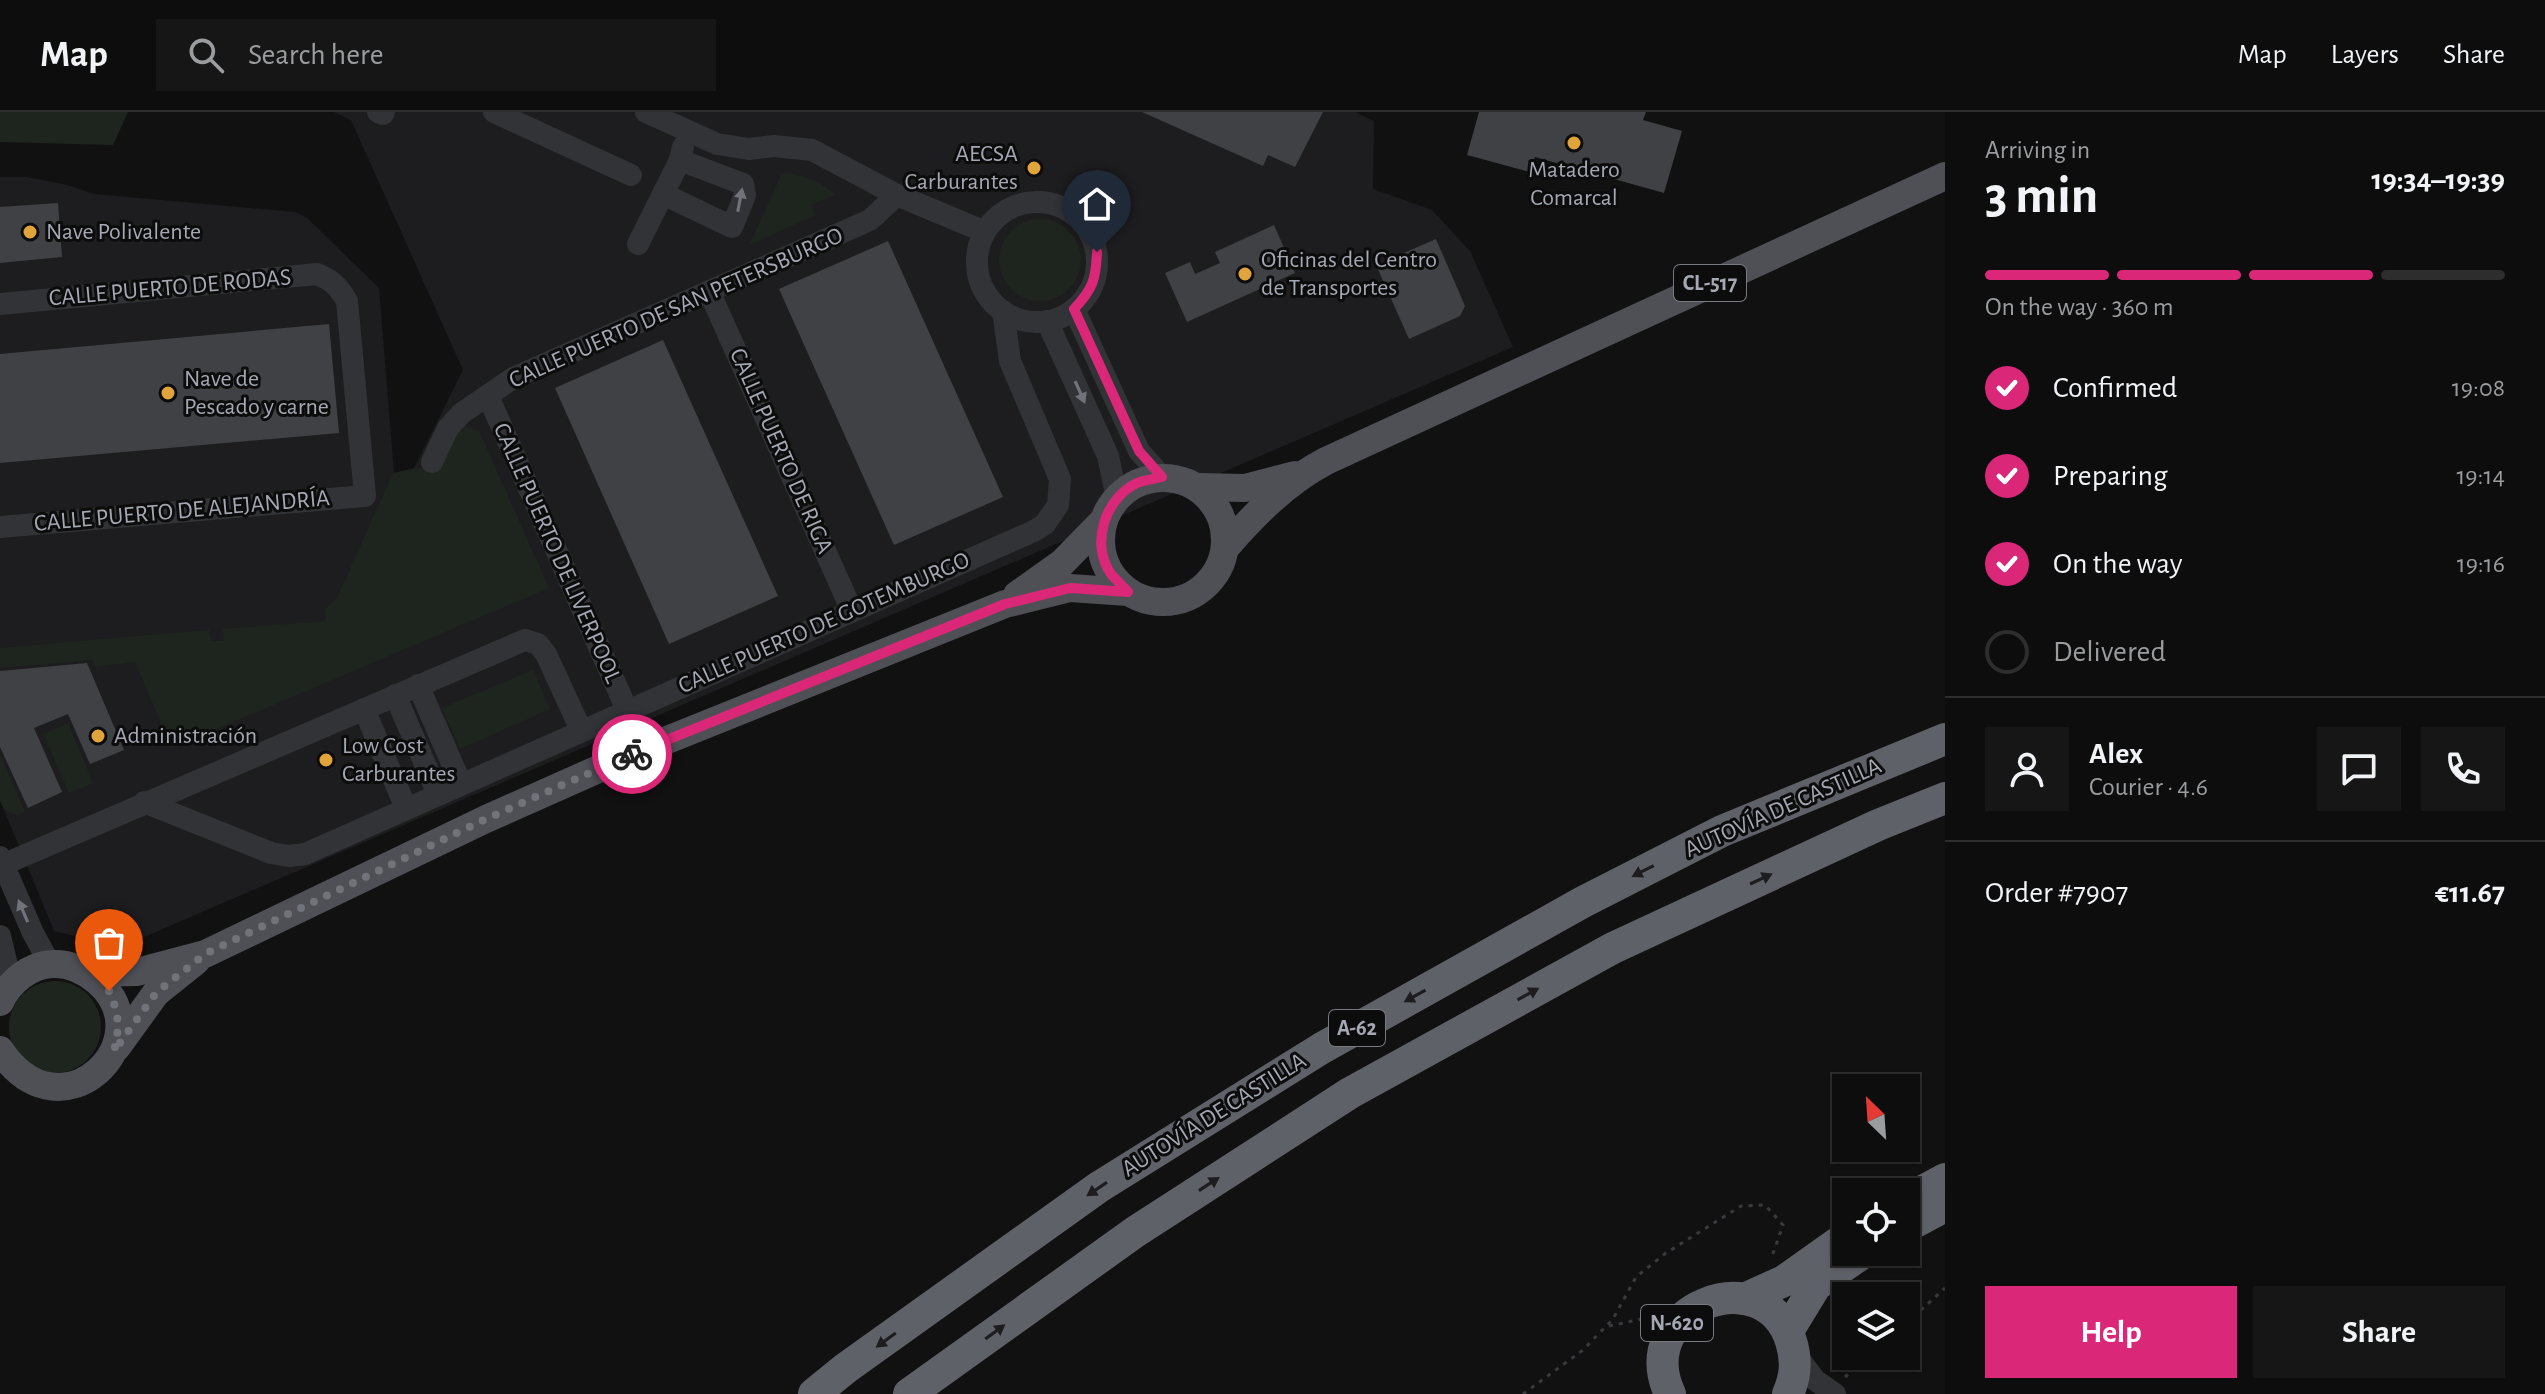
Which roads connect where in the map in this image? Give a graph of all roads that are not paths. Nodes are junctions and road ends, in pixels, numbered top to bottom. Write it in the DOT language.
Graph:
graph roads {
  1 [pos="494,112"];
  2 [pos="646,112"];
  3 [pos="686,130"];
  4 [pos="680,160"];
  5 [pos="631,175"];
  6 [pos="1945,176"];
  7 [pos="663,194"];
  8 [pos="897,195"];
  9 [pos="985,232"];
  10 [pos="638,244"];
  11 [pos="709,291"];
  12 [pos="0,304"];
  13 [pos="1074,309"];
  14 [pos="1003,311"];
  15 [pos="1047,321"];
  16 [pos="488,396"];
  17 [pos="432,462"];
  18 [pos="1301,474"];
  19 [pos="1162,477"];
  20 [pos="1198,487"];
  21 [pos="365,496"];
  22 [pos="1110,509"];
  23 [pos="0,527"];
  24 [pos="1226,547"];
  25 [pos="1128,592"];
  26 [pos="1005,604"];
  27 [pos="852,611"];
  28 [pos="418,685"];
  29 [pos="395,695"];
  30 [pos="364,709"];
  31 [pos="627,710"];
  32 [pos="1945,716"];
  33 [pos="581,730"];
  34 [pos="1945,739"];
  35 [pos="461,784"];
  36 [pos="438,794"];
  37 [pos="1945,798"];
  38 [pos="144,802"];
  39 [pos="406,808"];
  40 [pos="1722,831"];
  41 [pos="1,863"];
  42 [pos="0,936"];
  43 [pos="205,954"];
  44 [pos="50,964"];
  45 [pos="87,973"];
  46 [pos="4,994"];
  47 [pos="0,1050"];
  48 [pos="114,1051"];
  49 [pos="0,1077"];
  50 [pos="30,1082"];
  51 [pos="1945,1179"];
  52 [pos="1920,1192"];
  53 [pos="1945,1206"];
  54 [pos="1920,1219"];
  55 [pos="1832,1247"];
  56 [pos="1844,1266"];
  57 [pos="1744,1299"];
  58 [pos="1792,1343"];
  59 [pos="1832,1393"];
  60 [pos="814,1394"];
  61 [pos="909,1394"];
  62 [pos="1670,1394"];
  63 [pos="1788,1394"];
  1 -- 5 [label="street"];
  2 -- 3 [label="street"];
  3 -- 4 [label="street"];
  3 -- 8 [label="street"];
  4 -- 7 [label="street"];
  7 -- 4 [label="street, one-way"];
  6 -- 18 [label="main road, CL-517"];
  7 -- 10 [label="street"];
  8 -- 9 [label="street"];
  8 -- 11 [label="street, CALLE PUERTO DE SAN PETERSBURGO"];
  9 -- 13 [label="street"];
  9 -- 14 [label="street"];
  11 -- 16 [label="street, CALLE PUERTO DE SAN PETERSBURGO"];
  11 -- 27 [label="street, CALLE PUERTO DE RIGA"];
  12 -- 21 [label="street, CALLE PUERTO DE RODAS"];
  13 -- 15 [label="street"];
  13 -- 19 [label="street"];
  14 -- 15 [label="street"];
  14 -- 27 [label="street, CALLE PUERTO DE GOTEMBURGO"];
  15 -- 22 [label="street, one-way"];
  16 -- 17 [label="street, CALLE PUERTO DE SAN PETERSBURGO"];
  16 -- 31 [label="street, CALLE PUERTO DE LIVERPOOL"];
  18 -- 20 [label="main road, CL-517"];
  18 -- 24 [label="main road, CL-517"];
  19 -- 20 [label="main road, CL-517"];
  19 -- 22 [label="main road, CL-517"];
  20 -- 24 [label="main road"];
  21 -- 23 [label="street, CALLE PUERTO DE ALEJANDRÍA"];
  22 -- 25 [label="main road"];
  22 -- 26 [label="main road, CL-517"];
  24 -- 25 [label="main road, CL-517"];
  25 -- 26 [label="main road, CL-517"];
  26 -- 43 [label="main road, CL-517"];
  27 -- 31 [label="street, CALLE PUERTO DE GOTEMBURGO"];
  28 -- 29 [label="street"];
  28 -- 33 [label="street"];
  28 -- 35 [label="street"];
  29 -- 30 [label="street"];
  29 -- 36 [label="street"];
  30 -- 38 [label="street"];
  30 -- 39 [label="street"];
  31 -- 33 [label="street, CALLE PUERTO DE GOTEMBURGO"];
  32 -- 40 [label="highway"];
  33 -- 35 [label="street, CALLE PUERTO DE GOTEMBURGO"];
  34 -- 40 [label="highway, AUTOVÍA DE CASTILLA / A-62"];
  35 -- 36 [label="street, CALLE PUERTO DE GOTEMBURGO"];
  36 -- 39 [label="street, CALLE PUERTO DE GOTEMBURGO"];
  61 -- 37 [label="highway, A-62, one-way"];
  38 -- 39 [label="street, CALLE PUERTO DE GOTEMBURGO"];
  38 -- 41 [label="street"];
  40 -- 60 [label="highway, AUTOVÍA DE CASTILLA / A-62, one-way"];
  44 -- 41 [label="street, one-way"];
  42 -- 46 [label="street"];
  43 -- 45 [label="main road, CL-517"];
  43 -- 48 [label="main road, CL-517"];
  44 -- 45 [label="main road, CL-517"];
  44 -- 46 [label="main road"];
  45 -- 48 [label="main road"];
  47 -- 50 [label="main road"];
  48 -- 50 [label="main road, CL-517"];
  49 -- 50 [label="main road, CL-517"];
  51 -- 52 [label="highway"];
  53 -- 54 [label="highway"];
  55 -- 57 [label="highway, N-620"];
  56 -- 58 [label="highway"];
  57 -- 58 [label="highway, N-620"];
  57 -- 62 [label="highway, N-620"];
  58 -- 59 [label="street"];
  58 -- 63 [label="highway"];
}
